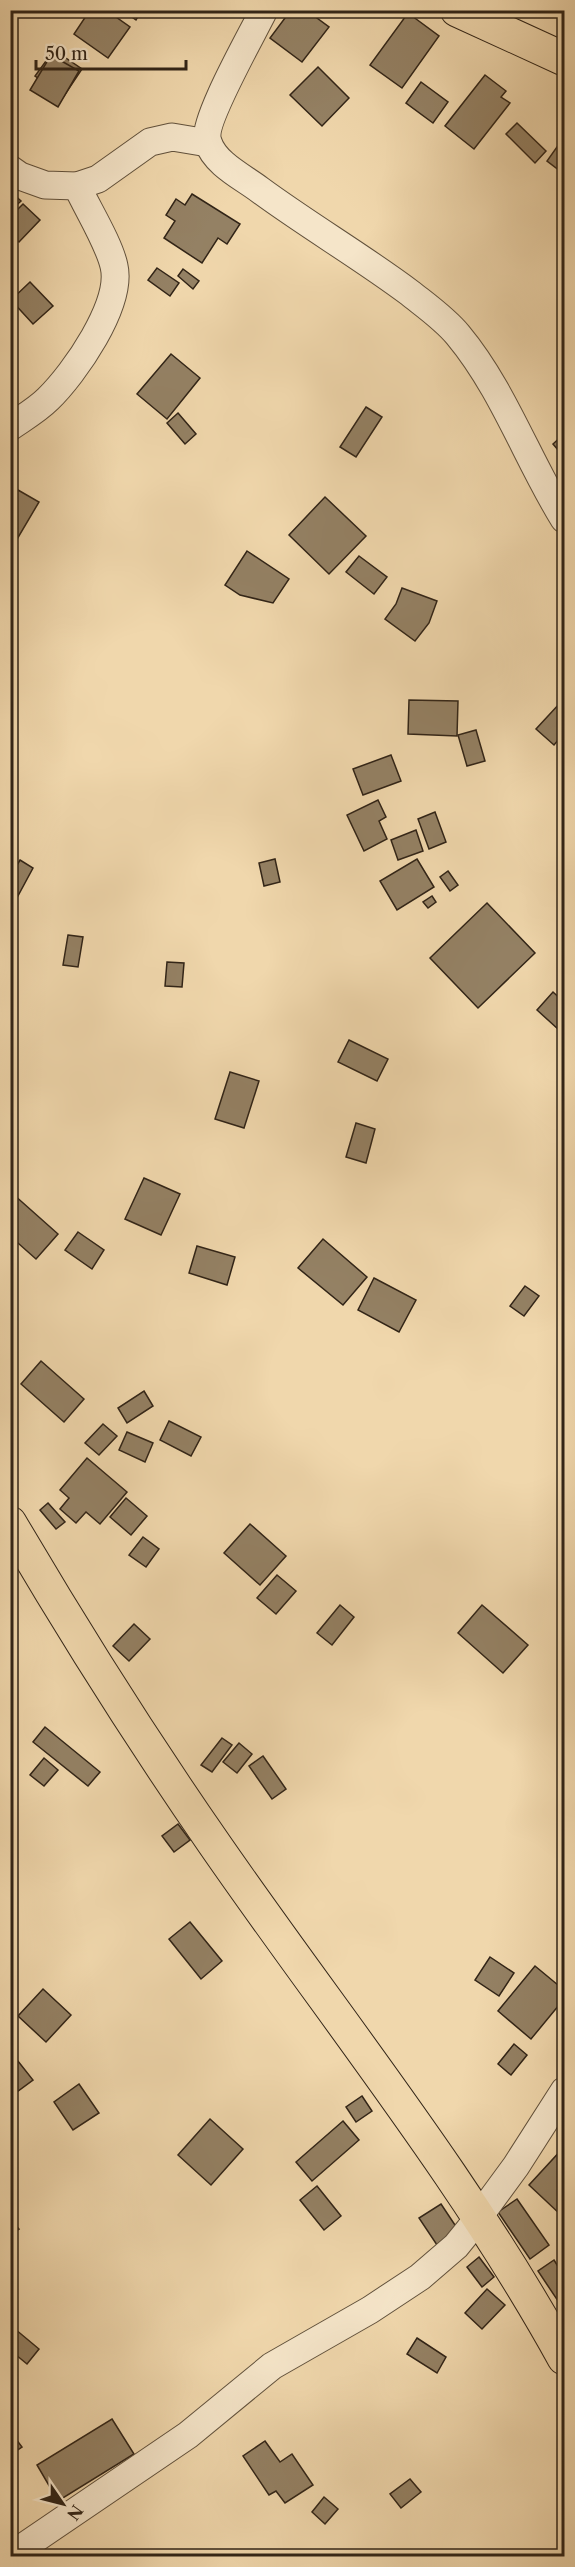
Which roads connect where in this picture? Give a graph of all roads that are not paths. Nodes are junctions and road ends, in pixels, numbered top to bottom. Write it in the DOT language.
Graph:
graph roads {
  1 [pos="264,10"];
  2 [pos="459,11"];
  3 [pos="564,59"];
  4 [pos="208,143"];
  5 [pos="10,169"];
  6 [pos="77,186"];
  7 [pos="10,427"];
  8 [pos="564,519"];
  9 [pos="10,1523"];
  10 [pos="564,2091"];
  11 [pos="479,2214"];
  12 [pos="564,2358"];
  13 [pos="10,2556"];
  1 -- 4 [label="street"];
  2 -- 3 [label="main road"];
  4 -- 6 [label="street"];
  4 -- 8 [label="street"];
  5 -- 6 [label="street"];
  6 -- 7 [label="street"];
  9 -- 11 [label="main road"];
  10 -- 11 [label="street"];
  11 -- 12 [label="main road"];
  11 -- 13 [label="street"];
}
